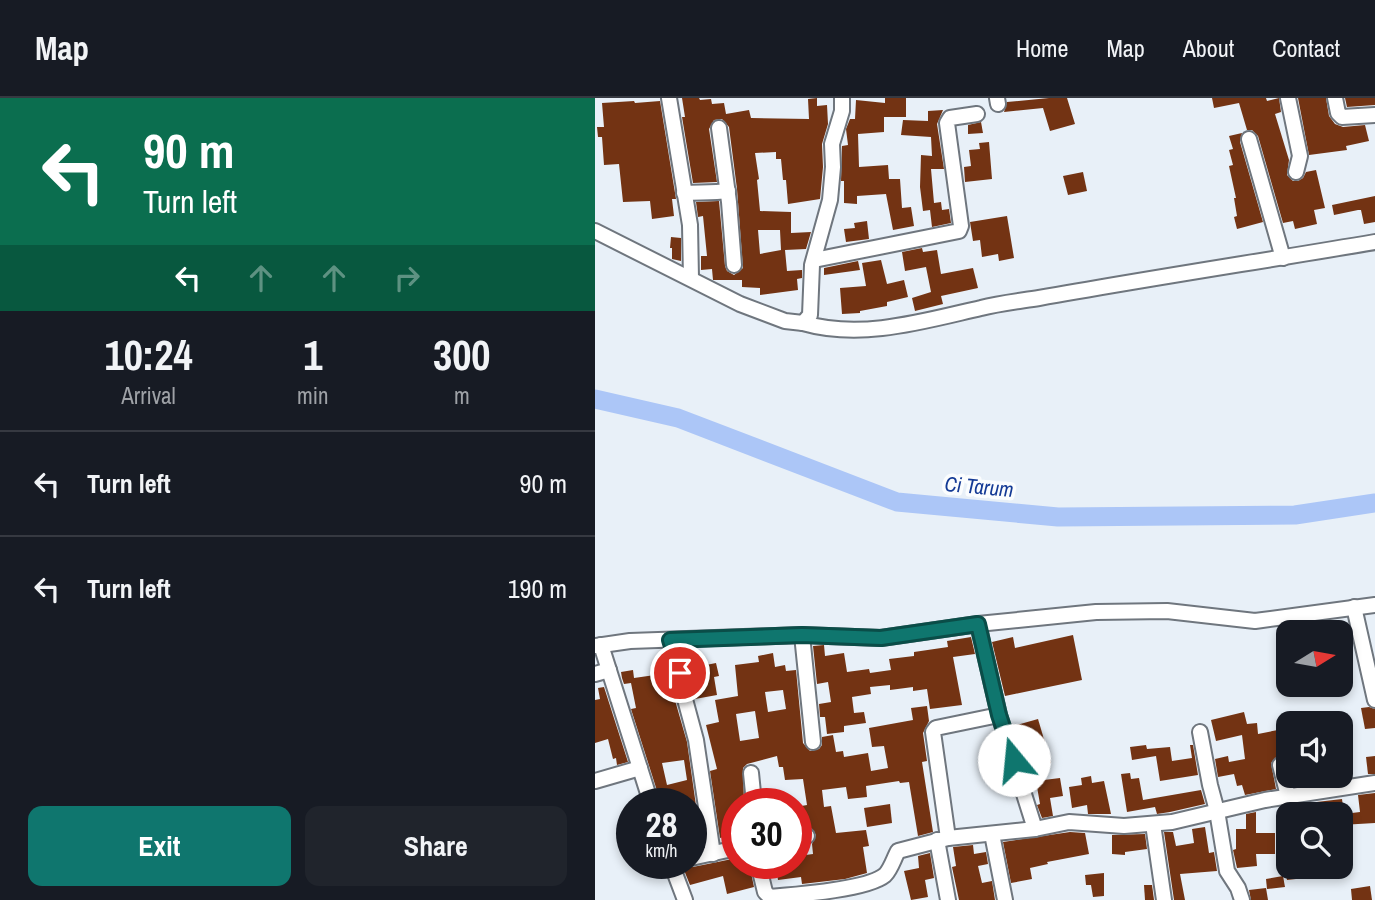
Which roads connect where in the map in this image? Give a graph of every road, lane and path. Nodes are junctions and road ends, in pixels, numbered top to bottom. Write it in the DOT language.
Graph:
graph roads {
  1 [pos="669,98"];
  2 [pos="842,98"];
  3 [pos="1288,98"];
  4 [pos="1335,98"];
  5 [pos="977,114"];
  6 [pos="1375,115"];
  7 [pos="719,128"];
  8 [pos="1249,139"];
  9 [pos="1296,172"];
  10 [pos="728,191"];
  11 [pos="684,193"];
  12 [pos="595,231"];
  13 [pos="1375,242"];
  14 [pos="1283,258"];
  15 [pos="814,260"];
  16 [pos="734,265"];
  17 [pos="691,278"];
  18 [pos="803,323"];
  19 [pos="1375,605"];
  20 [pos="1354,607"];
  21 [pos="978,624"];
  22 [pos="802,635"];
  23 [pos="670,640"];
  24 [pos="598,645"];
  25 [pos="602,672"];
  26 [pos="1375,700"];
  27 [pos="999,715"];
  28 [pos="1200,732"];
  29 [pos="813,742"];
  30 [pos="640,768"];
  31 [pos="751,773"];
  32 [pos="595,781"];
  33 [pos="1375,783"];
  34 [pos="646,788"];
  35 [pos="752,788"];
  36 [pos="1286,788"];
  37 [pos="1288,796"];
  38 [pos="1217,811"];
  39 [pos="1153,824"];
  40 [pos="1035,828"];
  41 [pos="992,834"];
  42 [pos="942,839"];
  43 [pos="721,852"];
  44 [pos="713,854"];
  45 [pos="707,855"];
  46 [pos="677,879"];
  47 [pos="762,879"];
  48 [pos="845,894"];
  49 [pos="776,898"];
  50 [pos="685,900"];
  51 [pos="948,900"];
  52 [pos="1006,900"];
  53 [pos="1164,900"];
  54 [pos="1242,900"];
  1 -- 11 [label="street"];
  2 -- 15 [label="street"];
  3 -- 9 [label="street"];
  4 -- 6 [label="street"];
  5 -- 15 [label="street"];
  7 -- 10 [label="street"];
  8 -- 14 [label="street"];
  10 -- 11 [label="street"];
  10 -- 16 [label="street"];
  11 -- 17 [label="street"];
  12 -- 17 [label="street"];
  13 -- 14 [label="street"];
  14 -- 18 [label="street"];
  15 -- 18 [label="street"];
  17 -- 18 [label="street"];
  19 -- 20 [label="street"];
  20 -- 21 [label="street"];
  20 -- 26 [label="street"];
  21 -- 22 [label="street"];
  21 -- 27 [label="street"];
  22 -- 23 [label="street"];
  22 -- 29 [label="street"];
  23 -- 24 [label="street"];
  23 -- 44 [label="street"];
  24 -- 25 [label="street"];
  25 -- 30 [label="street"];
  27 -- 40 [label="street"];
  27 -- 42 [label="street"];
  28 -- 38 [label="street"];
  30 -- 32 [label="street"];
  30 -- 34 [label="street"];
  31 -- 35 [label="street"];
  33 -- 37 [label="street"];
  36 -- 37 [label="street"];
  37 -- 38 [label="street"];
  38 -- 39 [label="street"];
  38 -- 54 [label="street"];
  39 -- 40 [label="street"];
  39 -- 53 [label="street"];
  40 -- 41 [label="street"];
  41 -- 42 [label="street"];
  41 -- 52 [label="street"];
  42 -- 48 [label="street"];
  42 -- 51 [label="street"];
  43 -- 44 [label="street"];
  44 -- 45 [label="street"];
  46 -- 50 [label="street"];
  47 -- 49 [label="street"];
  48 -- 49 [label="street"];
}
